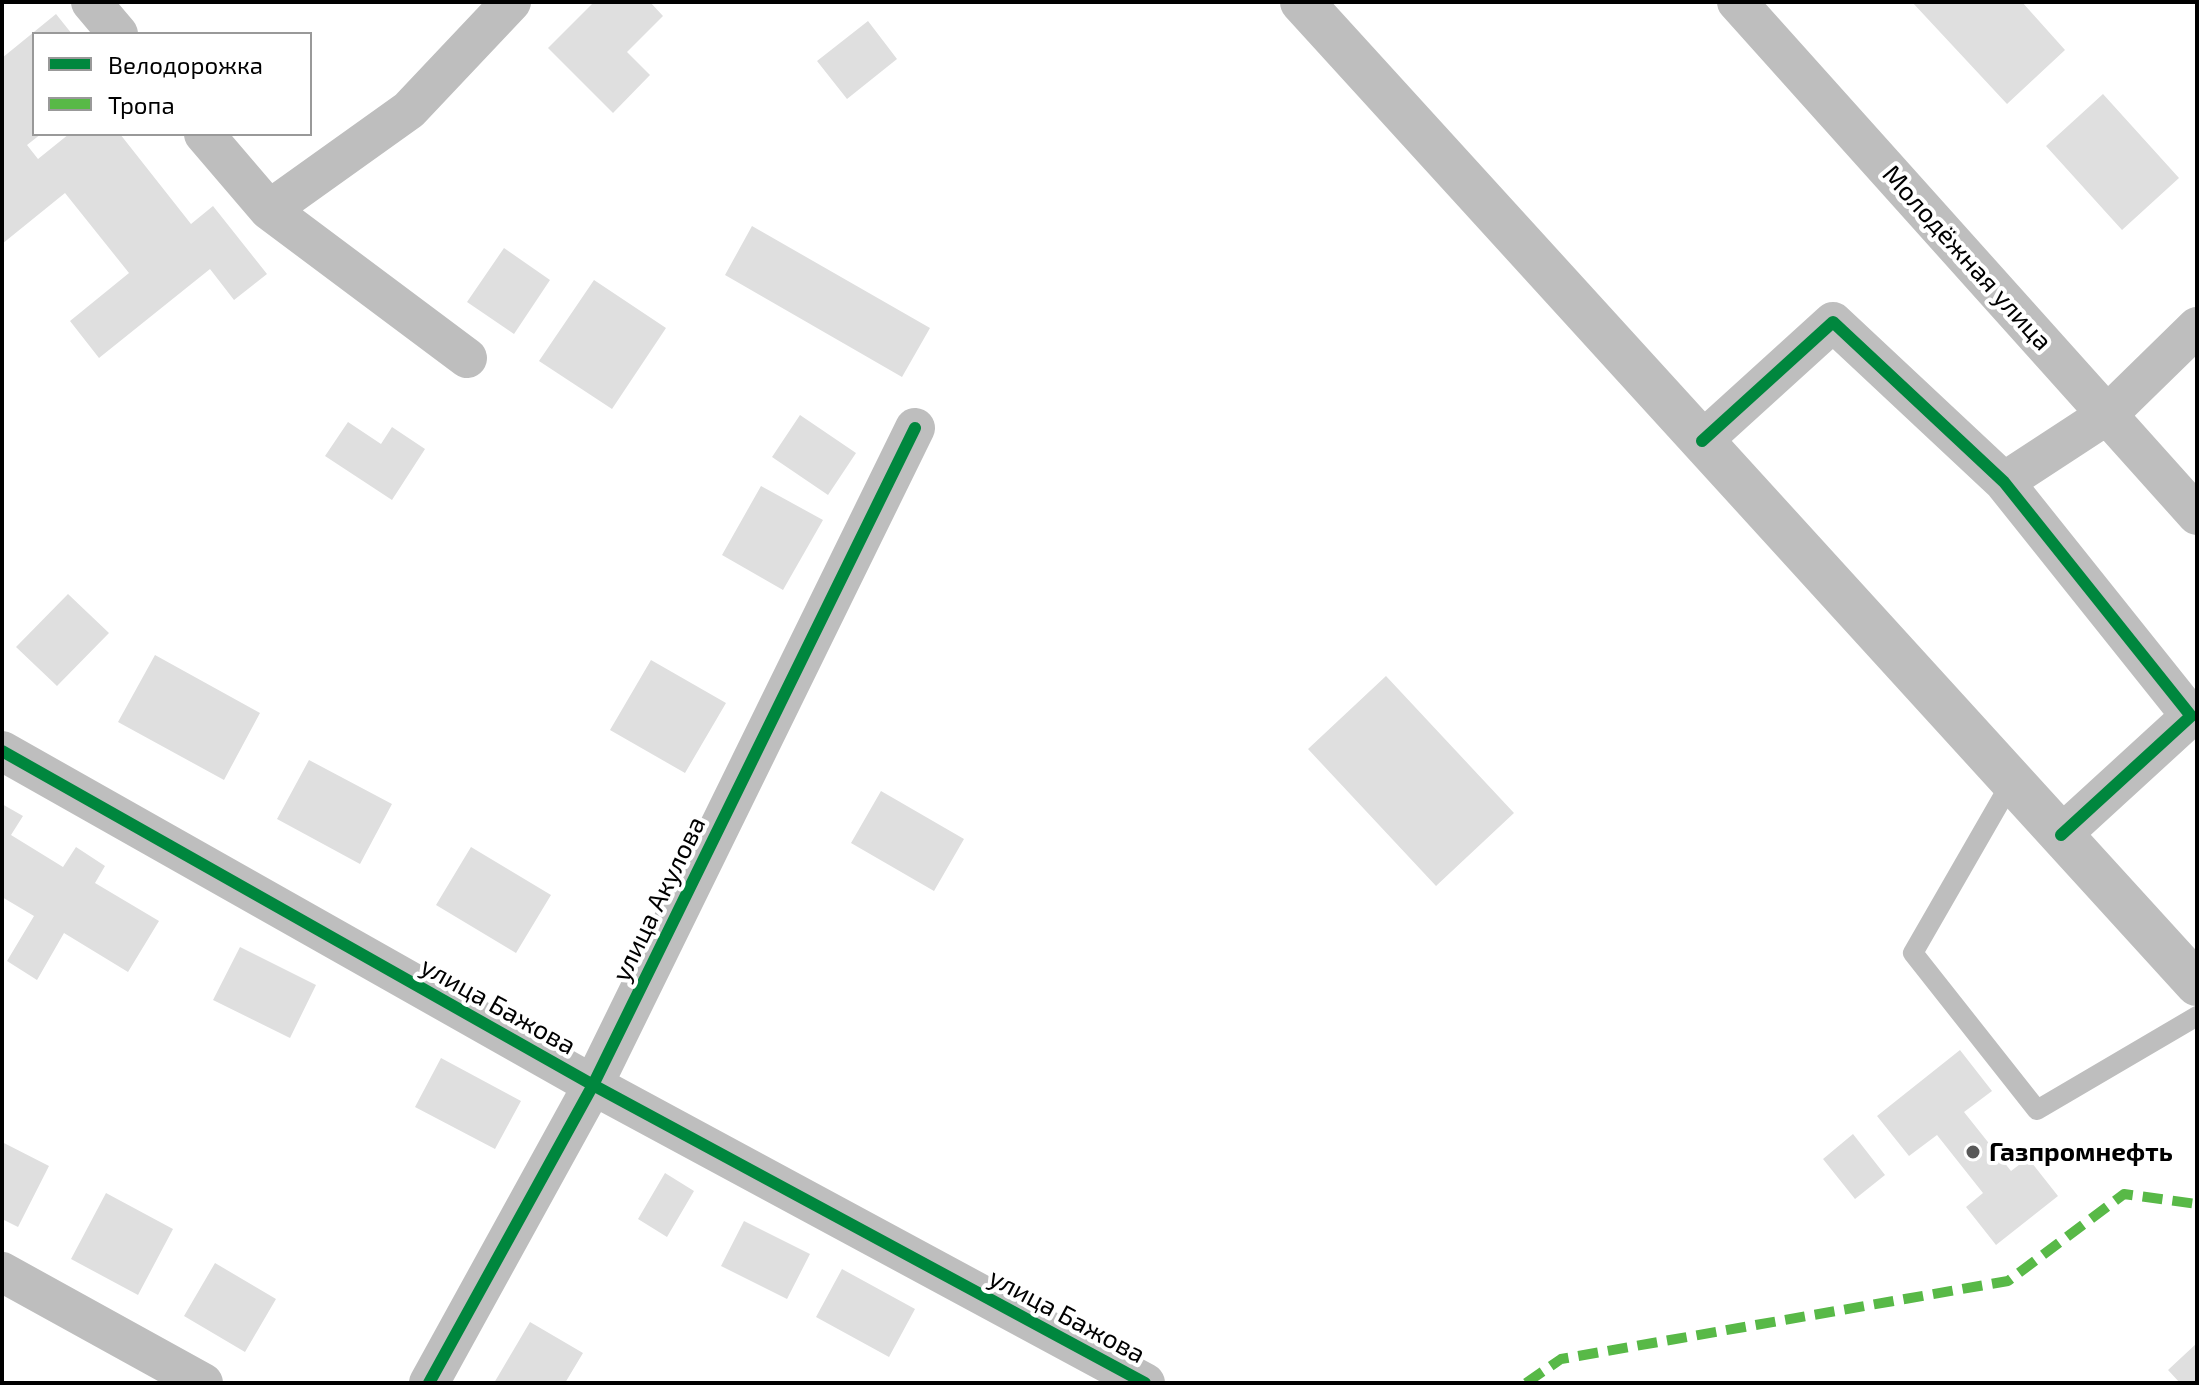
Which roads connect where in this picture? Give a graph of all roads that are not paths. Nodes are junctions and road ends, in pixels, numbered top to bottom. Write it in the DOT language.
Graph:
graph roads {
  1 [pos="91,2"];
  2 [pos="511,2"];
  3 [pos="1302,2"];
  4 [pos="1737,2"];
  5 [pos="116,32"];
  6 [pos="206,136"];
  7 [pos="269,210"];
  8 [pos="2197,327"];
  9 [pos="467,358"];
  10 [pos="2108,414"];
  11 [pos="915,428"];
  12 [pos="1702,441"];
  13 [pos="2004,482"];
  14 [pos="2197,515"];
  15 [pos="2,751"];
  16 [pos="2012,781"];
  17 [pos="2061,835"];
  18 [pos="2197,984"];
  19 [pos="2197,1016"];
  20 [pos="593,1085"];
  21 [pos="2,1272"];
  22 [pos="203,1383"];
  23 [pos="429,1383"];
  24 [pos="1145,1383"];
  1 -- 5 [label="street"];
  2 -- 7 [label="street"];
  3 -- 12 [label="main road"];
  4 -- 10 [label="street, Молодёжная улица"];
  6 -- 7 [label="street"];
  7 -- 9 [label="street"];
  8 -- 10 [label="street"];
  10 -- 13 [label="street"];
  10 -- 14 [label="street, Молодёжная улица"];
  11 -- 20 [label="street, улица Акулова"];
  12 -- 13 [label="street"];
  12 -- 16 [label="main road"];
  13 -- 17 [label="street"];
  15 -- 20 [label="street, улица Бажова"];
  16 -- 17 [label="main road"];
  16 -- 19 [label="lane"];
  17 -- 18 [label="main road"];
  20 -- 23 [label="street, улица Акулова"];
  20 -- 24 [label="street, улица Бажова"];
  21 -- 22 [label="street"];
}
